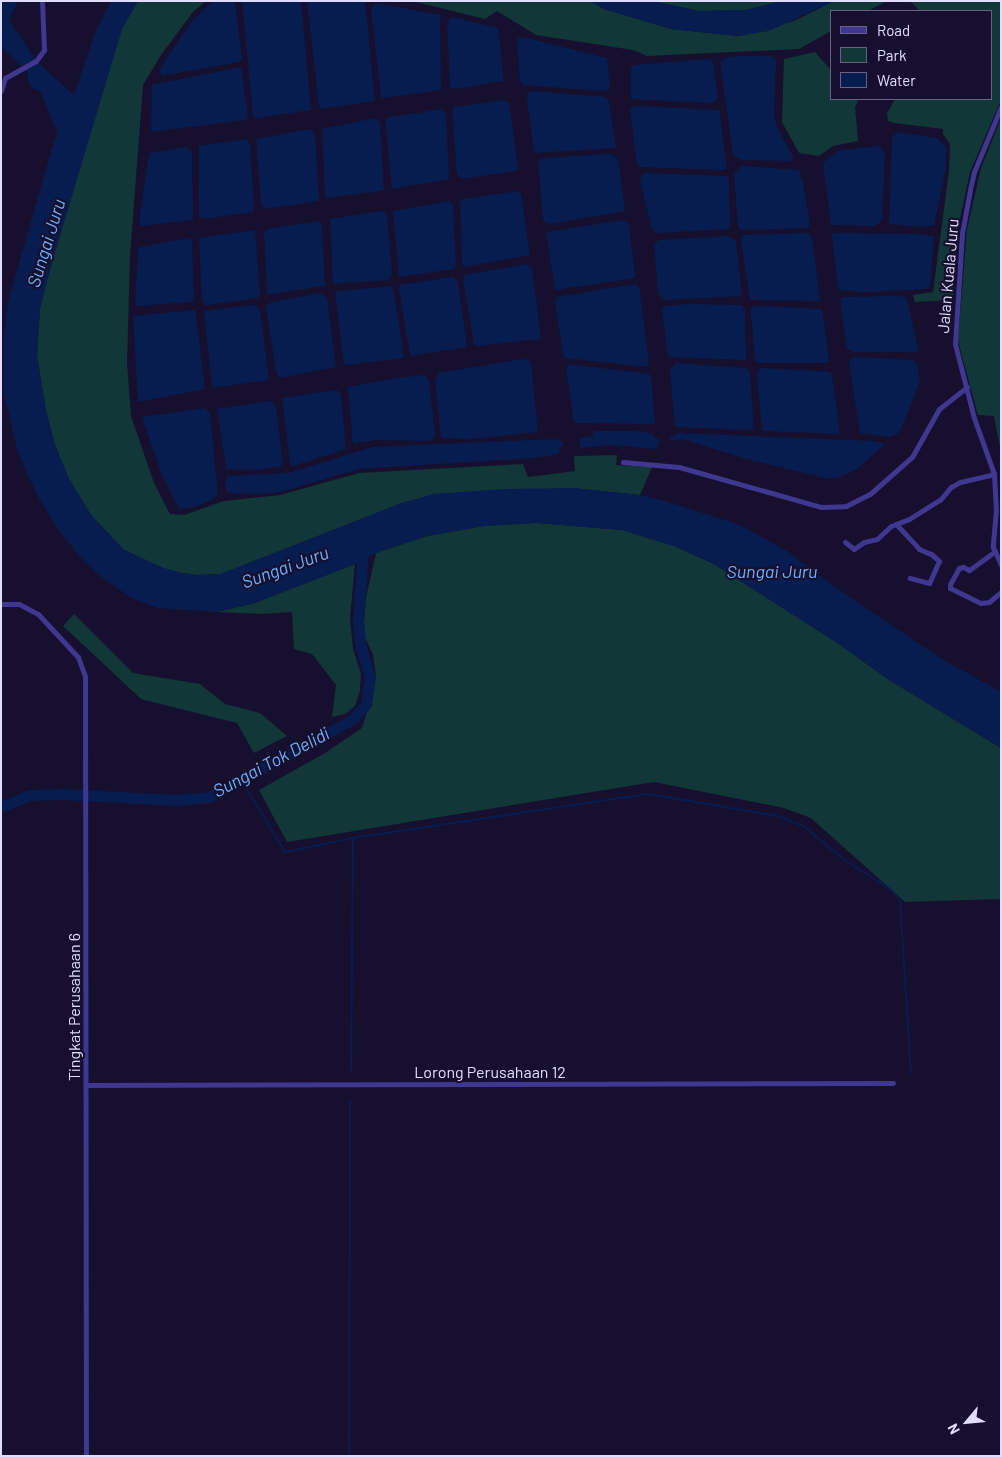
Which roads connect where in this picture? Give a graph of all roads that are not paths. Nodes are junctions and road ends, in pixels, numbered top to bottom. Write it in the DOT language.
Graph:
graph roads {
  1 [pos="42,1"];
  2 [pos="1,91"];
  3 [pos="1001,107"];
  4 [pos="967,386"];
  5 [pos="623,462"];
  6 [pos="994,474"];
  7 [pos="896,524"];
  8 [pos="845,542"];
  9 [pos="994,552"];
  10 [pos="1001,565"];
  11 [pos="910,578"];
  12 [pos="1001,592"];
  13 [pos="1,604"];
  14 [pos="893,1083"];
  15 [pos="86,1085"];
  16 [pos="86,1455"];
  1 -- 2 [label="street"];
  3 -- 4 [label="street, Jalan Kuala Juru"];
  4 -- 5 [label="street"];
  4 -- 6 [label="street, Jalan Kuala Juru"];
  6 -- 7 [label="street"];
  6 -- 9 [label="street, Jalan Kuala Juru"];
  7 -- 8 [label="street"];
  7 -- 11 [label="street"];
  9 -- 10 [label="street"];
  9 -- 12 [label="street"];
  13 -- 15 [label="street, Tingkat Perusahaan 6"];
  14 -- 15 [label="street, Lorong Perusahaan 12"];
  15 -- 16 [label="street, Tingkat Perusahaan 6"];
}
